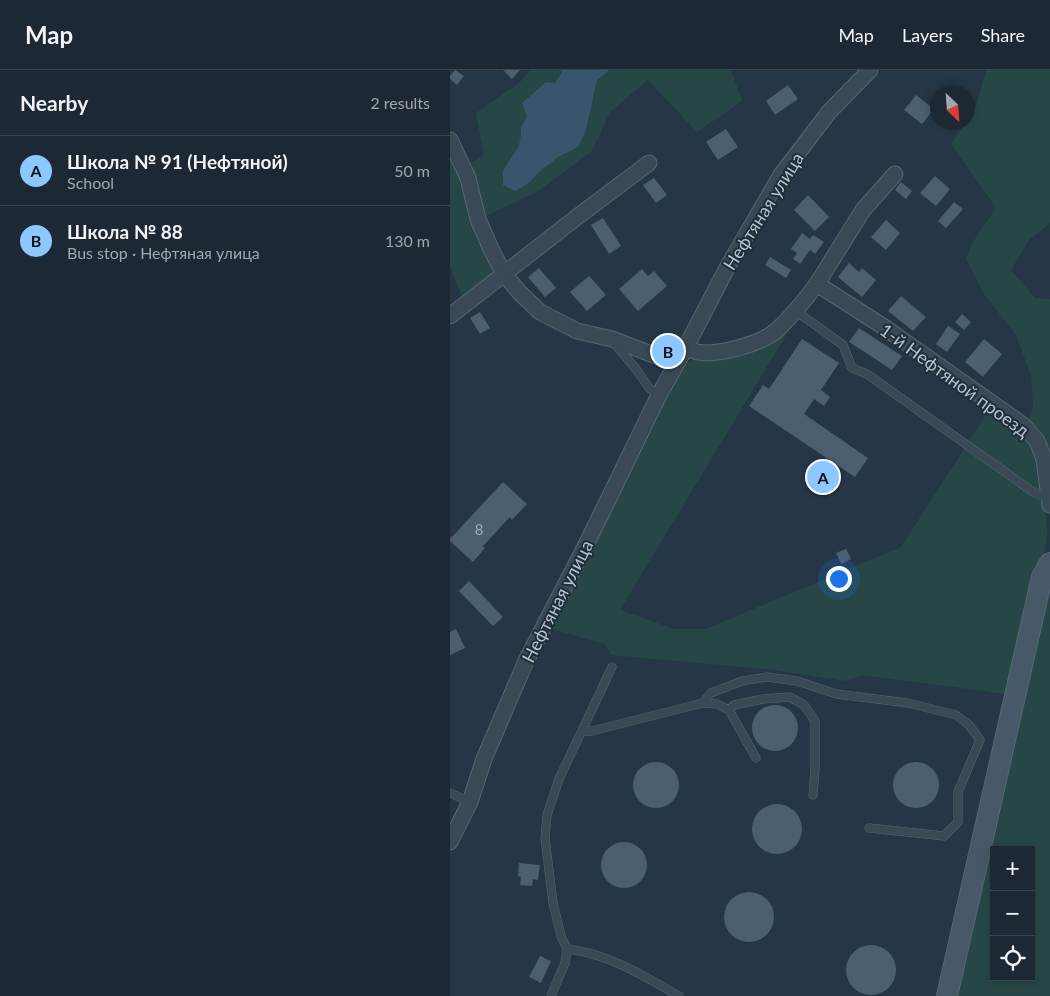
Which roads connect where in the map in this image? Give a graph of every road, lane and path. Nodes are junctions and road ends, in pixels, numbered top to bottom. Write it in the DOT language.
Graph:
graph roads {
  1 [pos="870,70"];
  2 [pos="450,140"];
  3 [pos="649,163"];
  4 [pos="895,174"];
  5 [pos="504,274"];
  6 [pos="817,284"];
  7 [pos="796,311"];
  8 [pos="450,316"];
  9 [pos="612,339"];
  10 [pos="686,347"];
  11 [pos="674,365"];
  12 [pos="659,395"];
  13 [pos="1049,502"];
  14 [pos="1050,563"];
  15 [pos="612,667"];
  16 [pos="703,703"];
  17 [pos="729,710"];
  18 [pos="582,731"];
  19 [pos="756,758"];
  20 [pos="450,793"];
  21 [pos="813,795"];
  22 [pos="470,802"];
  23 [pos="869,828"];
  24 [pos="450,842"];
  25 [pos="567,949"];
  26 [pos="551,996"];
  27 [pos="679,996"];
  28 [pos="947,996"];
  1 -- 10 [label="street, Нефтяная улица"];
  2 -- 5 [label="street"];
  3 -- 5 [label="street"];
  4 -- 6 [label="street"];
  5 -- 8 [label="street"];
  5 -- 9 [label="street"];
  6 -- 7 [label="street"];
  6 -- 13 [label="street, 1-й Нефтяной проезд"];
  7 -- 10 [label="street"];
  7 -- 13 [label="lane"];
  9 -- 11 [label="street"];
  9 -- 12 [label="lane"];
  10 -- 11 [label="street, Нефтяная улица"];
  11 -- 12 [label="street, Нефтяная улица"];
  12 -- 22 [label="street, Нефтяная улица"];
  14 -- 28 [label="street"];
  15 -- 18 [label="lane"];
  16 -- 17 [label="lane"];
  16 -- 18 [label="lane"];
  16 -- 23 [label="lane"];
  17 -- 19 [label="lane"];
  17 -- 21 [label="lane"];
  18 -- 25 [label="lane"];
  20 -- 22 [label="lane"];
  22 -- 24 [label="street, Нефтяная улица"];
  25 -- 26 [label="lane"];
  25 -- 27 [label="lane"];
}
